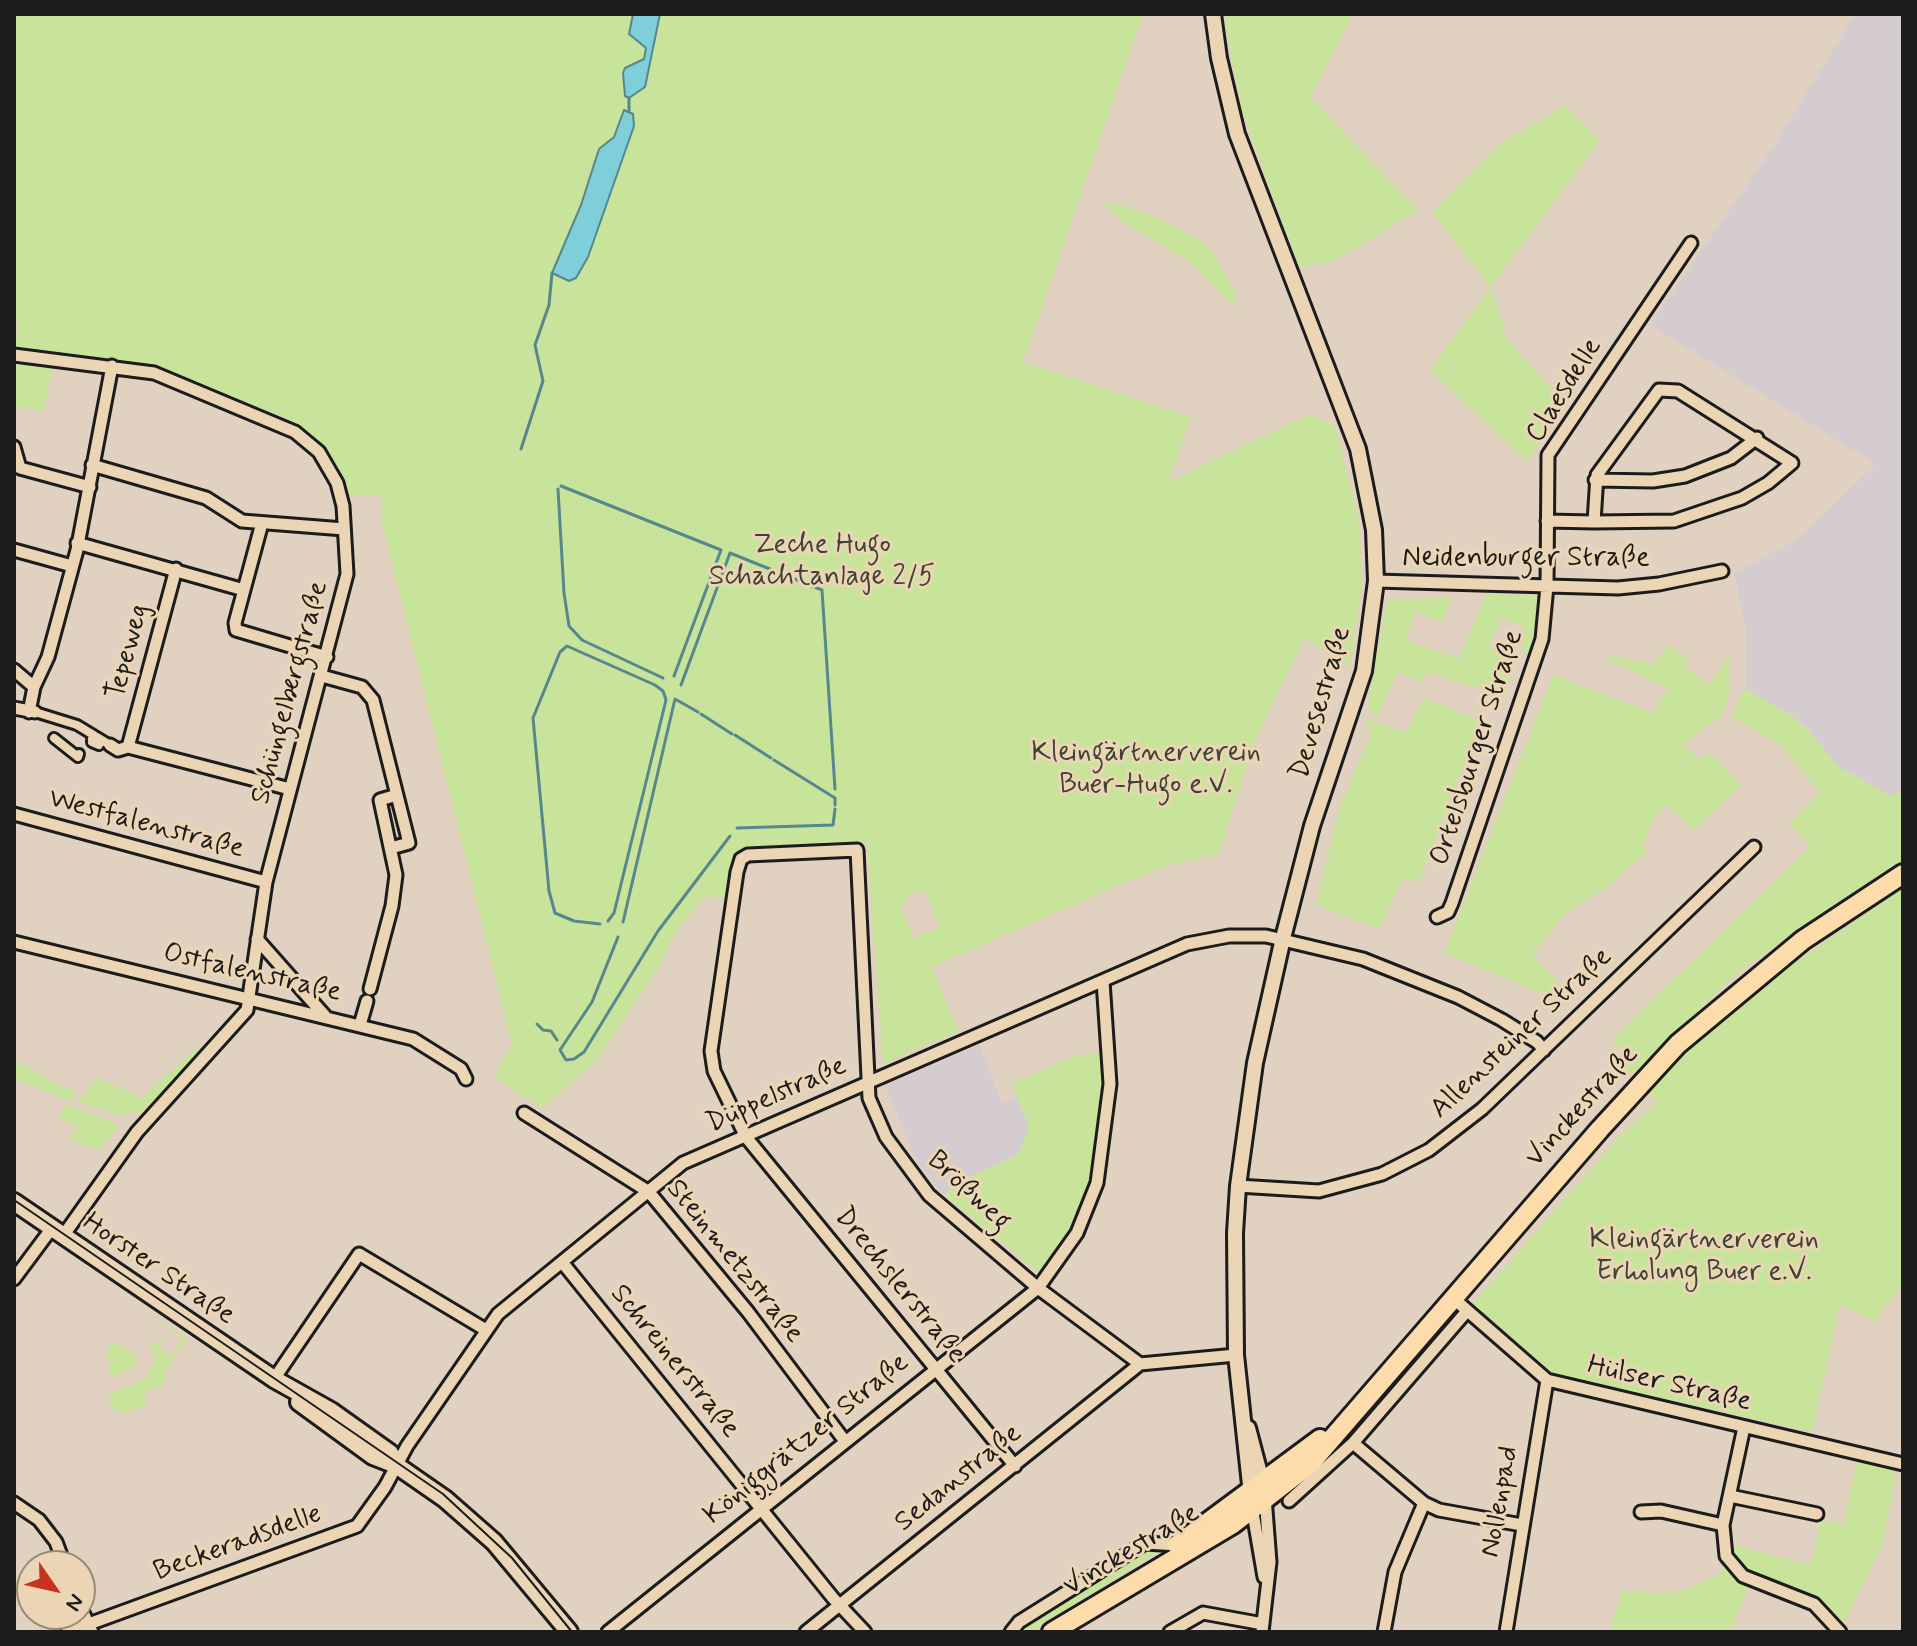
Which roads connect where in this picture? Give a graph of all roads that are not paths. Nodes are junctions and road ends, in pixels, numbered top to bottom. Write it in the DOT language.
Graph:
graph roads {
  1 [pos="1213,14"];
  2 [pos="1691,243"];
  3 [pos="14,355"];
  4 [pos="112,366"];
  5 [pos="1757,438"];
  6 [pos="14,447"];
  7 [pos="92,465"];
  8 [pos="1595,480"];
  9 [pos="90,487"];
  10 [pos="1547,521"];
  11 [pos="1594,522"];
  12 [pos="262,523"];
  13 [pos="344,529"];
  14 [pos="77,543"];
  15 [pos="14,550"];
  16 [pos="72,566"];
  17 [pos="176,569"];
  18 [pos="1722,571"];
  19 [pos="1376,581"];
  20 [pos="1547,586"];
  21 [pos="244,590"];
  22 [pos="327,657"];
  23 [pos="14,670"];
  24 [pos="322,676"];
  25 [pos="34,687"];
  26 [pos="14,708"];
  27 [pos="32,712"];
  28 [pos="54,738"];
  29 [pos="110,745"];
  30 [pos="128,747"];
  31 [pos="79,754"];
  32 [pos="290,789"];
  33 [pos="397,795"];
  34 [pos="14,814"];
  35 [pos="1754,847"];
  36 [pos="391,848"];
  37 [pos="857,850"];
  38 [pos="1903,874"];
  39 [pos="266,882"];
  40 [pos="1437,917"];
  41 [pos="1283,938"];
  42 [pos="257,939"];
  43 [pos="14,942"];
  44 [pos="1103,981"];
  45 [pos="249,998"];
  46 [pos="326,1016"];
  47 [pos="360,1025"];
  48 [pos="1544,1050"];
  49 [pos="466,1079"];
  50 [pos="866,1083"];
  51 [pos="524,1113"];
  52 [pos="746,1137"];
  53 [pos="1238,1186"];
  54 [pos="649,1192"];
  55 [pos="14,1202"];
  56 [pos="57,1232"];
  57 [pos="562,1262"];
  58 [pos="14,1279"];
  59 [pos="1038,1288"];
  60 [pos="1453,1298"];
  61 [pos="1467,1311"];
  62 [pos="486,1330"];
  63 [pos="1236,1355"];
  64 [pos="1140,1364"];
  65 [pos="936,1368"];
  66 [pos="274,1379"];
  67 [pos="1547,1380"];
  68 [pos="1744,1427"];
  69 [pos="844,1440"];
  70 [pos="1353,1443"];
  71 [pos="1903,1464"];
  72 [pos="396,1465"];
  73 [pos="1015,1466"];
  74 [pos="1730,1496"];
  75 [pos="1258,1498"];
  76 [pos="1289,1501"];
  77 [pos="14,1503"];
  78 [pos="1424,1503"];
  79 [pos="760,1508"];
  80 [pos="1641,1512"];
  81 [pos="1817,1514"];
  82 [pos="1522,1525"];
  83 [pos="1723,1525"];
  84 [pos="1178,1545"];
  85 [pos="59,1550"];
  86 [pos="839,1605"];
  87 [pos="96,1626"];
  88 [pos="1263,1628"];
  89 [pos="569,1632"];
  90 [pos="608,1632"];
  91 [pos="806,1632"];
  92 [pos="865,1632"];
  93 [pos="1011,1632"];
  94 [pos="1036,1632"];
  95 [pos="1052,1632"];
  96 [pos="1170,1632"];
  97 [pos="1384,1632"];
  98 [pos="1506,1632"];
  99 [pos="1840,1632"];
  1 -- 19 [label="street, Devesestraße"];
  2 -- 10 [label="street, Claesdelle"];
  3 -- 4 [label="street, Schüngelbergstraße"];
  4 -- 7 [label="street"];
  4 -- 13 [label="street, Schüngelbergstraße"];
  5 -- 8 [label="street"];
  5 -- 8 [label="street"];
  5 -- 11 [label="street"];
  6 -- 9 [label="street"];
  7 -- 9 [label="street"];
  7 -- 12 [label="street"];
  8 -- 11 [label="street"];
  9 -- 14 [label="street"];
  10 -- 11 [label="street"];
  10 -- 20 [label="street, Claesdelle"];
  12 -- 13 [label="street"];
  12 -- 21 [label="street"];
  13 -- 22 [label="street, Schüngelbergstraße"];
  14 -- 16 [label="street"];
  14 -- 17 [label="street"];
  15 -- 16 [label="street"];
  16 -- 25 [label="street"];
  17 -- 21 [label="street"];
  17 -- 30 [label="street, Tepeweg"];
  18 -- 20 [label="street, Neidenburger Straße"];
  19 -- 20 [label="street, Neidenburger Straße"];
  19 -- 41 [label="street, Devesestraße"];
  20 -- 40 [label="street, Ortelsburger Straße"];
  21 -- 22 [label="street"];
  22 -- 24 [label="street, Schüngelbergstraße"];
  23 -- 25 [label="street"];
  24 -- 32 [label="street, Schüngelbergstraße"];
  24 -- 33 [label="street"];
  25 -- 27 [label="street"];
  26 -- 27 [label="street"];
  27 -- 29 [label="street"];
  28 -- 31 [label="street"];
  29 -- 30 [label="street"];
  30 -- 32 [label="street"];
  32 -- 39 [label="street, Schüngelbergstraße"];
  33 -- 36 [label="street"];
  33 -- 36 [label="street"];
  34 -- 39 [label="street, Westfalenstraße"];
  35 -- 48 [label="street, Allensteiner Straße"];
  36 -- 47 [label="street"];
  37 -- 50 [label="street, Brößweg"];
  37 -- 52 [label="street, Drechslerstraße"];
  38 -- 60 [label="main road, Vinckestraße"];
  39 -- 42 [label="street, Schüngelbergstraße"];
  41 -- 44 [label="street, Düppelstraße"];
  41 -- 48 [label="street, Düppelstraße"];
  41 -- 53 [label="street, Devesestraße"];
  42 -- 45 [label="street, Schüngelbergstraße"];
  42 -- 46 [label="street"];
  43 -- 45 [label="street, Ostfalenstraße"];
  44 -- 50 [label="street, Düppelstraße"];
  44 -- 59 [label="street, Königgrätzer Straße"];
  45 -- 46 [label="street, Ostfalenstraße"];
  45 -- 56 [label="street, Schüngelbergstraße"];
  46 -- 47 [label="street, Ostfalenstraße"];
  47 -- 49 [label="street, Ostfalenstraße"];
  48 -- 53 [label="street, Allensteiner Straße"];
  50 -- 52 [label="street, Düppelstraße"];
  50 -- 59 [label="street, Brößweg"];
  51 -- 54 [label="street, Steinmetzstraße"];
  52 -- 54 [label="street, Düppelstraße"];
  52 -- 65 [label="street, Drechslerstraße"];
  53 -- 63 [label="street, Devesestraße"];
  54 -- 57 [label="street, Düppelstraße"];
  54 -- 69 [label="street, Steinmetzstraße"];
  55 -- 56 [label="main road, Horster Straße"];
  56 -- 58 [label="street, Schüngelbergstraße"];
  56 -- 66 [label="main road, Horster Straße"];
  57 -- 62 [label="street, Düppelstraße"];
  57 -- 79 [label="street, Schreinerstraße"];
  59 -- 64 [label="street, Brößweg"];
  59 -- 65 [label="street, Königgrätzer Straße"];
  60 -- 61 [label="street, Hülser Straße"];
  60 -- 75 [label="main road, Vinckestraße"];
  61 -- 67 [label="street, Hülser Straße"];
  61 -- 70 [label="street"];
  62 -- 66 [label="street"];
  62 -- 72 [label="street, Düppelstraße"];
  63 -- 64 [label="street"];
  63 -- 75 [label="street, Devesestraße"];
  64 -- 73 [label="street, Sedanstraße"];
  65 -- 69 [label="street, Königgrätzer Straße"];
  65 -- 73 [label="street, Drechslerstraße"];
  66 -- 72 [label="main road, Horster Straße"];
  67 -- 68 [label="street, Hülser Straße"];
  67 -- 82 [label="street, Nollenpad"];
  68 -- 71 [label="street, Hülser Straße"];
  68 -- 74 [label="street"];
  69 -- 79 [label="street, Königgrätzer Straße"];
  70 -- 76 [label="street"];
  70 -- 78 [label="street"];
  72 -- 87 [label="street, Beckeradsdelle"];
  72 -- 89 [label="main road, Horster Straße"];
  73 -- 86 [label="street, Sedanstraße"];
  74 -- 81 [label="street"];
  74 -- 83 [label="street"];
  75 -- 84 [label="main road, Vinckestraße"];
  75 -- 88 [label="street"];
  75 -- 95 [label="main road, Vinckestraße"];
  77 -- 85 [label="street"];
  78 -- 82 [label="street"];
  78 -- 97 [label="street"];
  79 -- 86 [label="street, Schreinerstraße"];
  79 -- 90 [label="street, Königgrätzer Straße"];
  80 -- 83 [label="street"];
  82 -- 98 [label="street, Nollenpad"];
  83 -- 99 [label="street"];
  84 -- 93 [label="street, Vinckestraße"];
  84 -- 94 [label="main road, Vinckestraße"];
  86 -- 91 [label="street, Sedanstraße"];
  86 -- 92 [label="street, Schreinerstraße"];
  88 -- 96 [label="street"];
}
